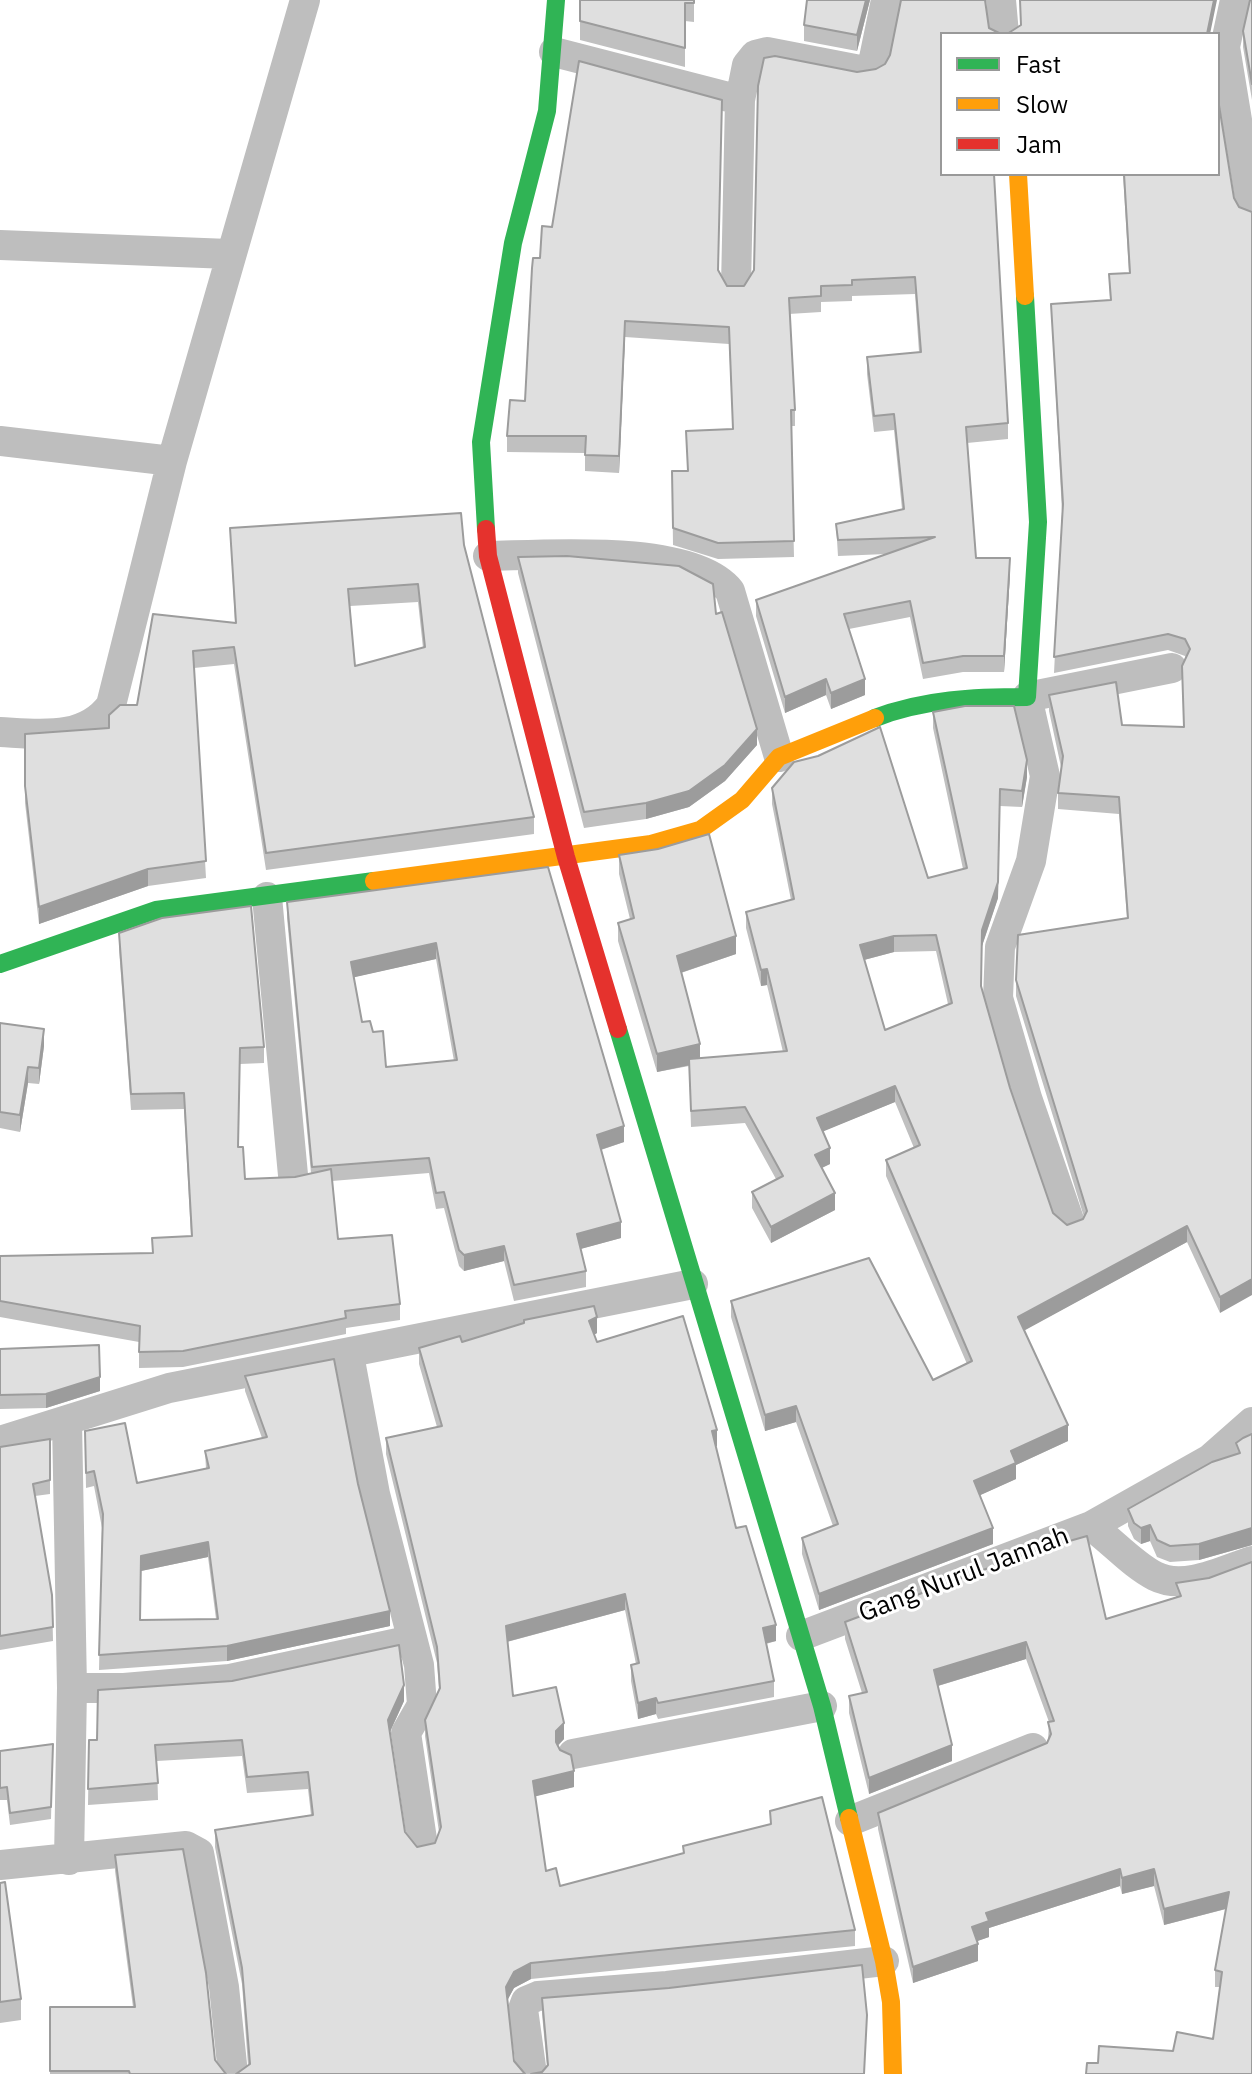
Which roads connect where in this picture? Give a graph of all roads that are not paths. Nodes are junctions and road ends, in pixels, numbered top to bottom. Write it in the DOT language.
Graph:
graph roads {
  1 [pos="305,0"];
  2 [pos="556,0"];
  3 [pos="886,0"];
  4 [pos="1001,0"];
  5 [pos="1234,1"];
  6 [pos="1004,32"];
  7 [pos="554,52"];
  8 [pos="740,100"];
  9 [pos="1018,176"];
  10 [pos="1252,211"];
  11 [pos="0,245"];
  12 [pos="229,254"];
  13 [pos="736,286"];
  14 [pos="0,441"];
  15 [pos="172,461"];
  16 [pos="488,556"];
  17 [pos="1172,668"];
  18 [pos="1027,697"];
  19 [pos="0,732"];
  20 [pos="779,757"];
  21 [pos="566,857"];
  22 [pos="267,897"];
  23 [pos="0,964"];
  24 [pos="293,1175"];
  25 [pos="1070,1223"];
  26 [pos="693,1284"];
  27 [pos="349,1355"];
  28 [pos="67,1421"];
  29 [pos="1252,1422"];
  30 [pos="0,1441"];
  31 [pos="1091,1526"];
  32 [pos="1252,1561"];
  33 [pos="801,1636"];
  34 [pos="412,1640"];
  35 [pos="72,1688"];
  36 [pos="822,1706"];
  37 [pos="1033,1748"];
  38 [pos="573,1754"];
  39 [pos="850,1821"];
  40 [pos="423,1846"];
  41 [pos="69,1860"];
  42 [pos="0,1865"];
  43 [pos="884,1961"];
  44 [pos="233,2074"];
  45 [pos="532,2074"];
  46 [pos="893,2074"];
  1 -- 12 [label="street"];
  2 -- 7 [label="street"];
  3 -- 8 [label="street"];
  4 -- 6 [label="street"];
  5 -- 10 [label="street"];
  7 -- 8 [label="street"];
  7 -- 16 [label="street"];
  8 -- 13 [label="street"];
  9 -- 18 [label="street"];
  11 -- 12 [label="street"];
  12 -- 15 [label="street"];
  14 -- 15 [label="street"];
  15 -- 19 [label="street"];
  16 -- 20 [label="street"];
  16 -- 21 [label="street"];
  17 -- 18 [label="street"];
  18 -- 20 [label="street"];
  18 -- 25 [label="street"];
  20 -- 21 [label="street"];
  21 -- 22 [label="street"];
  21 -- 26 [label="street"];
  22 -- 23 [label="street"];
  22 -- 24 [label="street"];
  26 -- 27 [label="street"];
  26 -- 33 [label="street"];
  27 -- 28 [label="street"];
  27 -- 34 [label="street"];
  28 -- 30 [label="street"];
  28 -- 35 [label="street"];
  29 -- 31 [label="street"];
  31 -- 32 [label="street, Gang Nurul Jannah"];
  31 -- 33 [label="street, Gang Nurul Jannah"];
  33 -- 36 [label="street"];
  34 -- 35 [label="street"];
  34 -- 40 [label="street"];
  35 -- 41 [label="street"];
  36 -- 38 [label="street"];
  36 -- 39 [label="street"];
  37 -- 39 [label="street"];
  39 -- 43 [label="street"];
  41 -- 42 [label="street"];
  41 -- 44 [label="street"];
  43 -- 45 [label="street"];
  43 -- 46 [label="street"];
}
